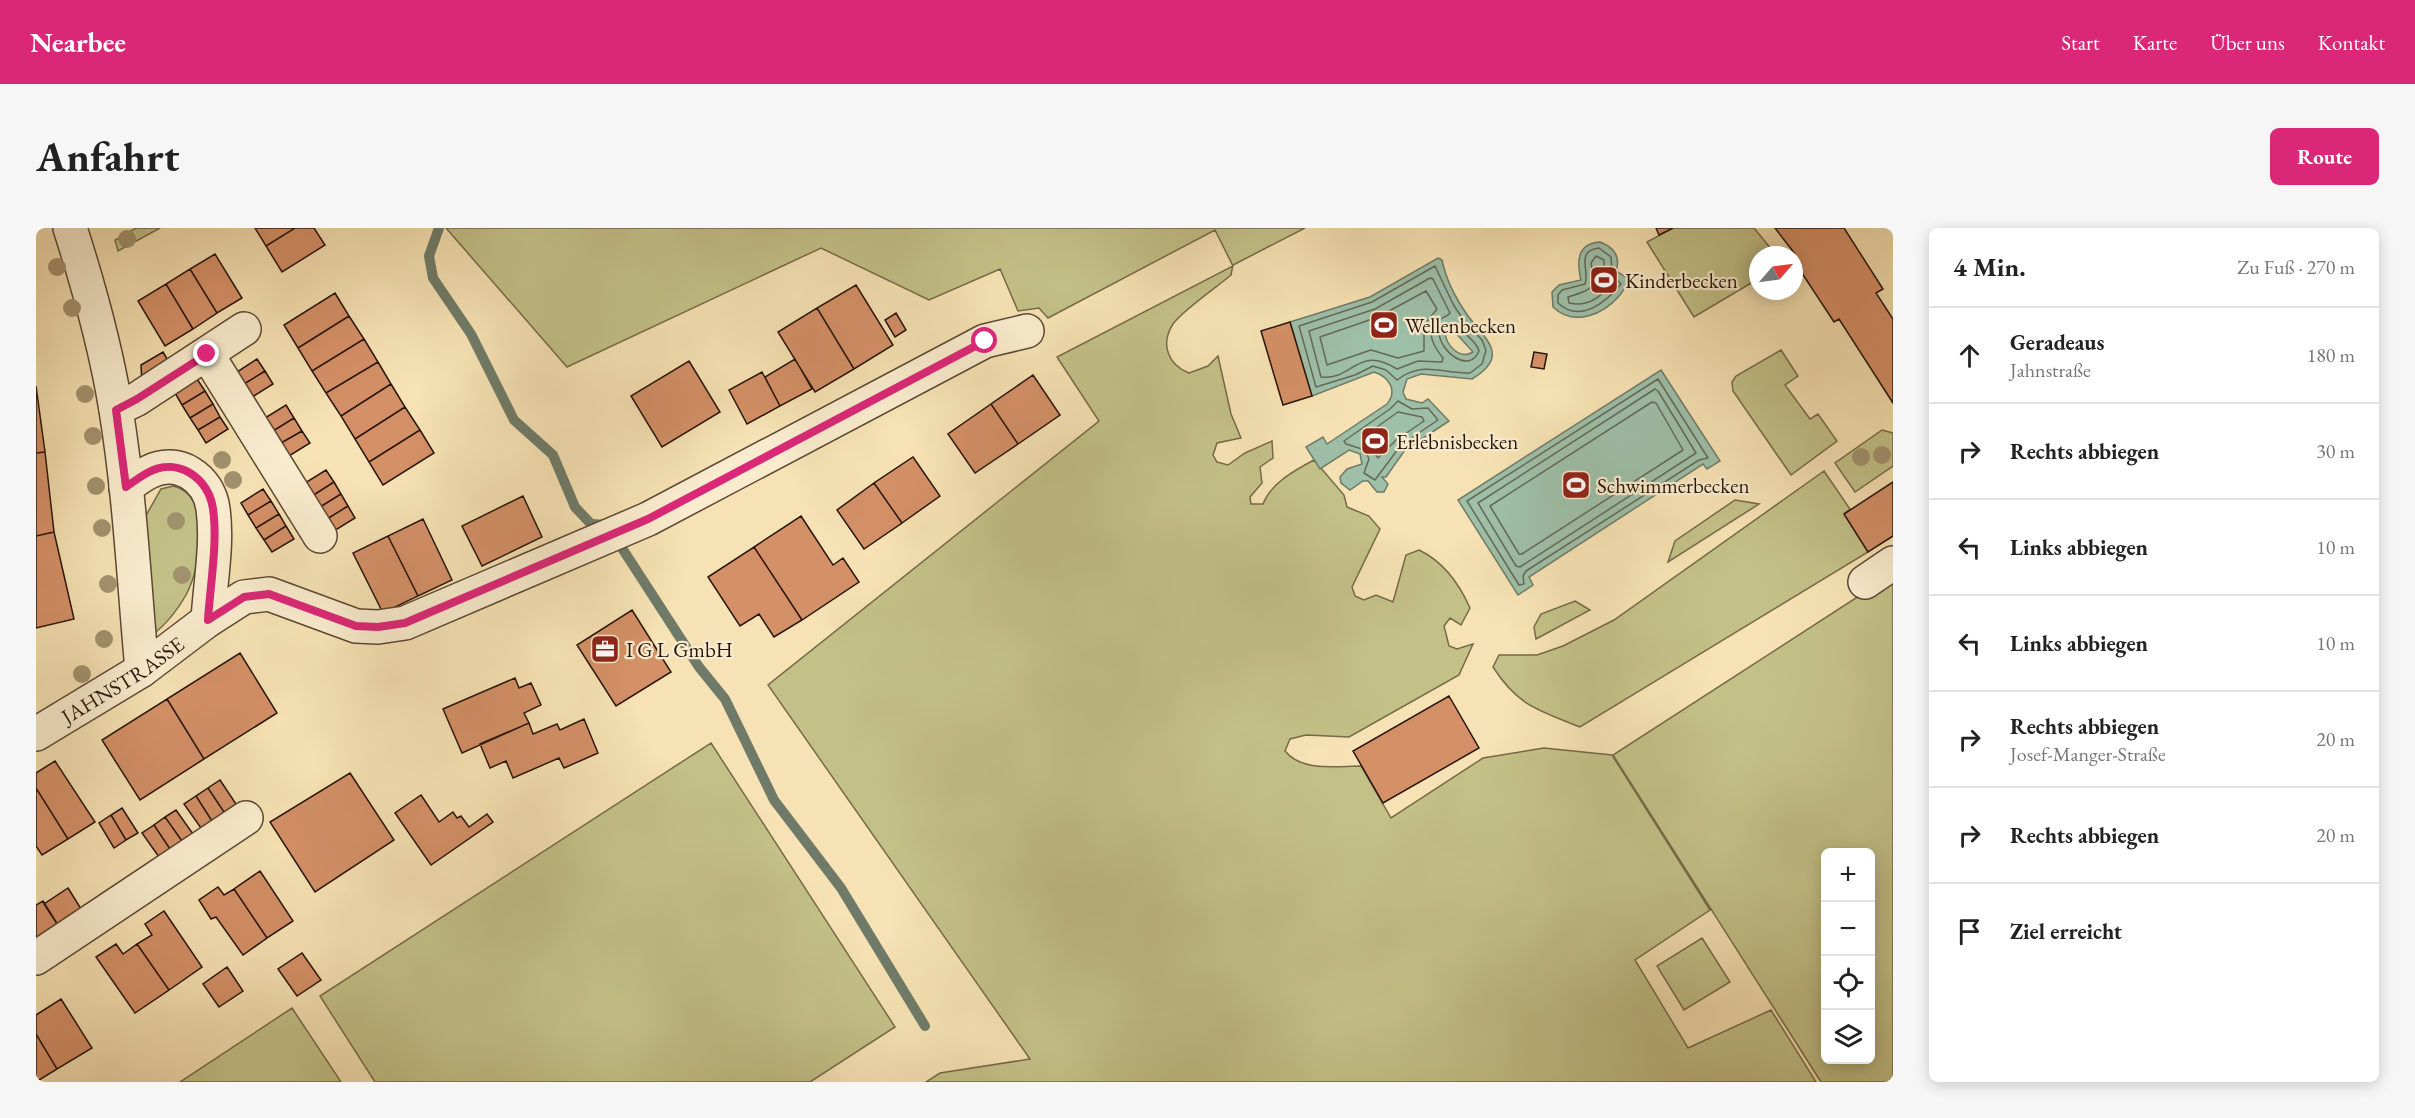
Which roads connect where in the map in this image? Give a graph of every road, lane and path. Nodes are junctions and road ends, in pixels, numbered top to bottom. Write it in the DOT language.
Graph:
graph roads {
  1 [pos="70,228"];
  2 [pos="244,328"];
  3 [pos="1027,331"];
  4 [pos="207,354"];
  5 [pos="116,410"];
  6 [pos="126,487"];
  7 [pos="320,536"];
  8 [pos="1893,563"];
  9 [pos="1865,582"];
  10 [pos="208,620"];
  11 [pos="142,670"];
  12 [pos="36,734"];
  13 [pos="246,818"];
  14 [pos="36,958"];
  1 -- 5 [label="street"];
  2 -- 4 [label="street"];
  3 -- 10 [label="street, JAHNSTRASSE"];
  4 -- 5 [label="street"];
  4 -- 7 [label="street"];
  5 -- 6 [label="street"];
  6 -- 10 [label="street"];
  6 -- 11 [label="street"];
  8 -- 9 [label="street"];
  10 -- 11 [label="street, JAHNSTRASSE"];
  11 -- 12 [label="street, JAHNSTRASSE"];
  13 -- 14 [label="street"];
}
